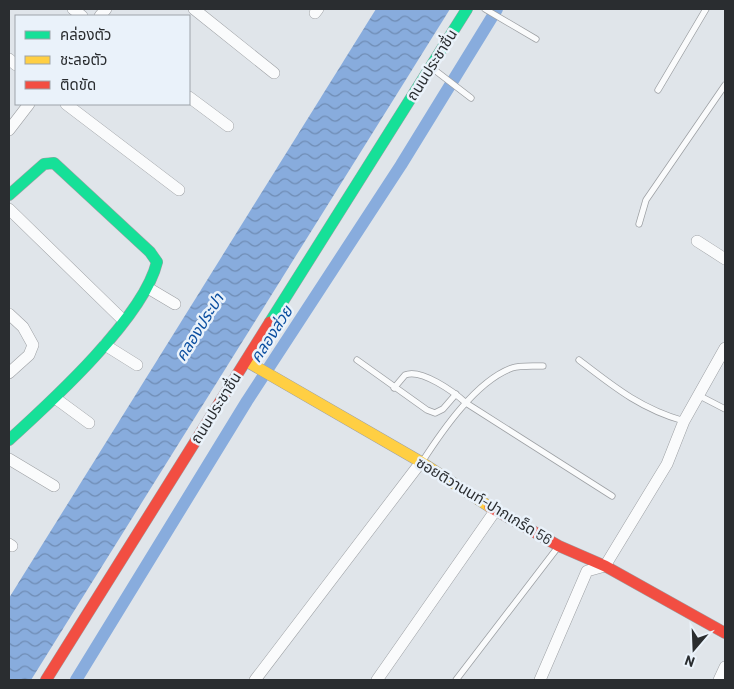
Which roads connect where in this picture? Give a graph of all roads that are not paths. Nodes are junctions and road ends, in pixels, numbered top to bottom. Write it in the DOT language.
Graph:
graph roads {
  1 [pos="194,9"];
  2 [pos="467,9"];
  3 [pos="485,9"];
  4 [pos="706,9"];
  5 [pos="536,39"];
  6 [pos="431,66"];
  7 [pos="274,74"];
  8 [pos="725,85"];
  9 [pos="658,90"];
  10 [pos="190,98"];
  11 [pos="471,98"];
  12 [pos="28,105"];
  13 [pos="67,105"];
  14 [pos="228,126"];
  15 [pos="9,130"];
  16 [pos="179,190"];
  17 [pos="9,195"];
  18 [pos="9,209"];
  19 [pos="639,224"];
  20 [pos="697,241"];
  21 [pos="725,259"];
  22 [pos="148,288"];
  23 [pos="175,304"];
  24 [pos="9,314"];
  25 [pos="123,320"];
  26 [pos="105,345"];
  27 [pos="725,348"];
  28 [pos="358,360"];
  29 [pos="579,360"];
  30 [pos="246,361"];
  31 [pos="137,365"];
  32 [pos="542,366"];
  33 [pos="9,373"];
  34 [pos="394,388"];
  35 [pos="456,394"];
  36 [pos="698,394"];
  37 [pos="55,398"];
  38 [pos="466,403"];
  39 [pos="725,409"];
  40 [pos="684,421"];
  41 [pos="89,422"];
  42 [pos="9,440"];
  43 [pos="9,459"];
  44 [pos="421,462"];
  45 [pos="54,486"];
  46 [pos="612,496"];
  47 [pos="495,511"];
  48 [pos="559,546"];
  49 [pos="605,566"];
  50 [pos="725,633"];
  51 [pos="725,667"];
  52 [pos="46,680"];
  53 [pos="255,680"];
  54 [pos="377,680"];
  55 [pos="456,680"];
  56 [pos="540,680"];
  57 [pos="719,680"];
  1 -- 7 [label="street"];
  2 -- 6 [label="street, ถนนประชาชื่น"];
  3 -- 5 [label="lane"];
  4 -- 9 [label="lane"];
  6 -- 11 [label="lane"];
  6 -- 30 [label="street, ถนนประชาชื่น"];
  8 -- 19 [label="lane"];
  10 -- 14 [label="street"];
  12 -- 15 [label="street"];
  13 -- 16 [label="street"];
  17 -- 22 [label="street"];
  18 -- 25 [label="street"];
  20 -- 21 [label="street"];
  22 -- 23 [label="street"];
  22 -- 25 [label="street"];
  24 -- 33 [label="street"];
  25 -- 26 [label="street"];
  26 -- 31 [label="street"];
  26 -- 37 [label="street"];
  27 -- 36 [label="street"];
  28 -- 34 [label="lane"];
  29 -- 40 [label="lane"];
  30 -- 44 [label="street, ซอยติวานนท์-ปากเกร็ด 56"];
  30 -- 52 [label="street, ถนนประชาชื่น"];
  32 -- 38 [label="lane"];
  34 -- 35 [label="lane"];
  34 -- 35 [label="lane"];
  35 -- 38 [label="lane"];
  36 -- 39 [label="lane"];
  36 -- 40 [label="street"];
  37 -- 41 [label="street"];
  37 -- 42 [label="street"];
  38 -- 44 [label="lane"];
  38 -- 46 [label="lane"];
  40 -- 49 [label="street"];
  43 -- 45 [label="street"];
  44 -- 47 [label="street, ซอยติวานนท์-ปากเกร็ด 56"];
  44 -- 53 [label="street"];
  47 -- 48 [label="street, ซอยติวานนท์-ปากเกร็ด 56"];
  47 -- 54 [label="street"];
  48 -- 49 [label="street, ซอยติวานนท์-ปากเกร็ด 56"];
  48 -- 55 [label="lane"];
  49 -- 50 [label="street, ซอยติวานนท์-ปากเกร็ด 56"];
  49 -- 56 [label="street"];
  51 -- 57 [label="street"];
}
